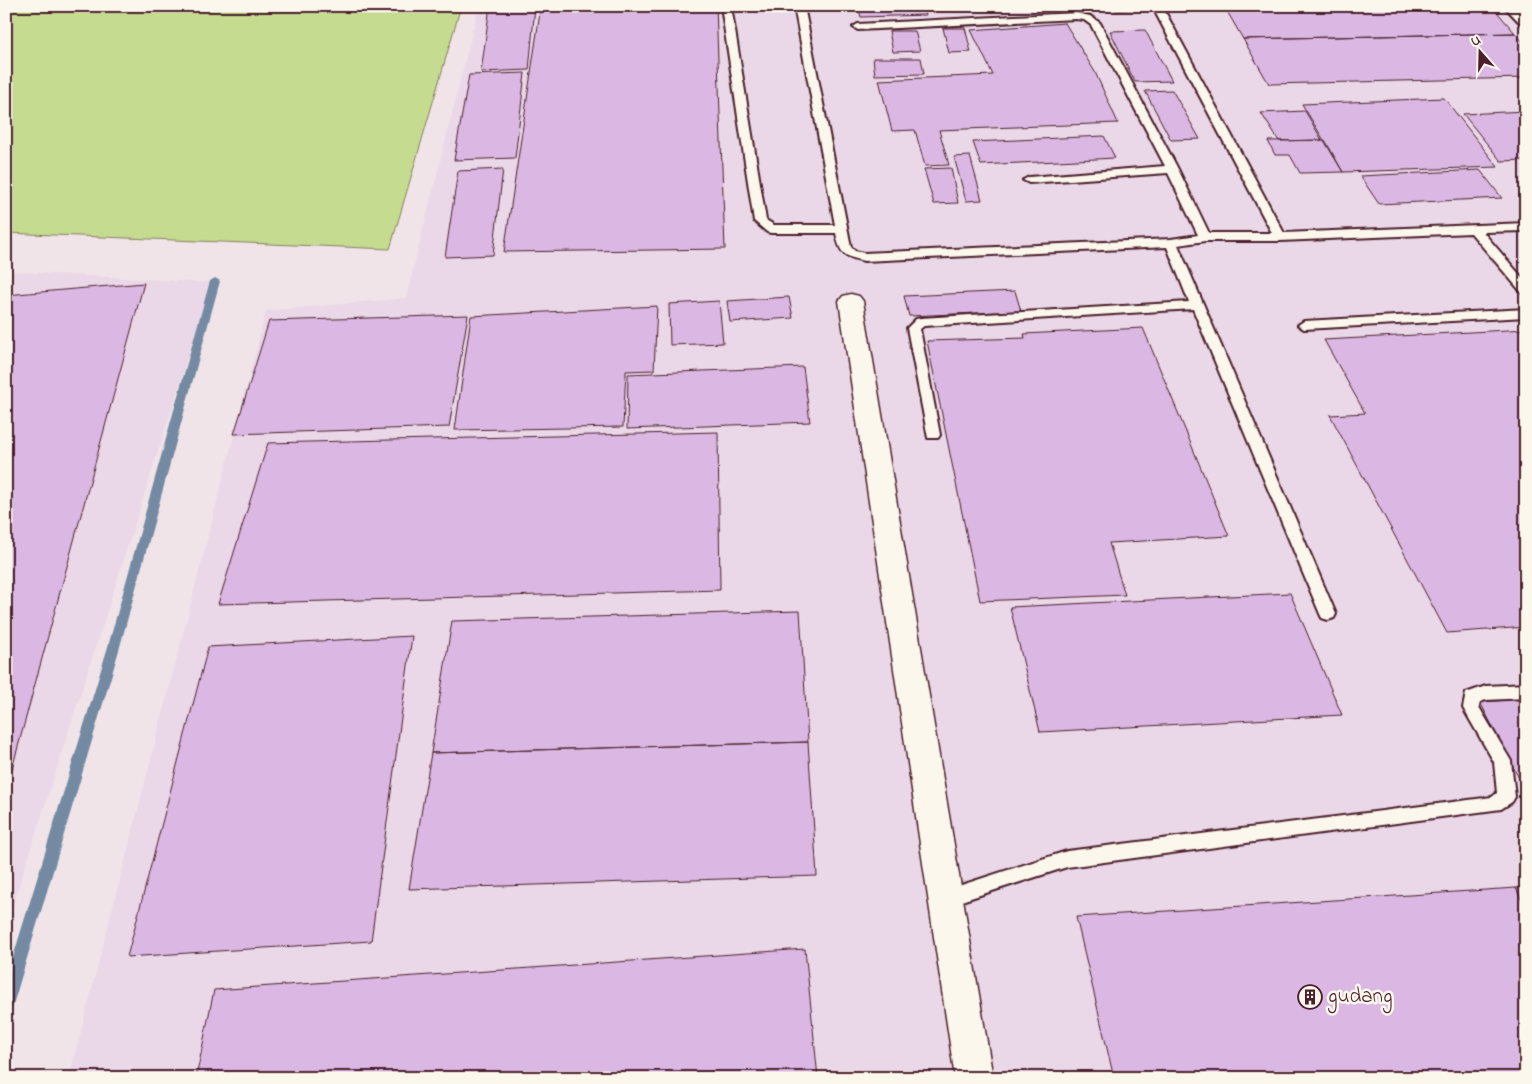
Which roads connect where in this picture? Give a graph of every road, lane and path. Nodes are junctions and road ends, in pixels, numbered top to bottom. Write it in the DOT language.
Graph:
graph roads {
  1 [pos="726,6"];
  2 [pos="799,6"];
  3 [pos="1157,6"];
  4 [pos="1509,6"];
  5 [pos="1526,24"];
  6 [pos="858,28"];
  7 [pos="1172,169"];
  8 [pos="1029,180"];
  9 [pos="1526,227"];
  10 [pos="841,229"];
  11 [pos="1474,229"];
  12 [pos="1205,237"];
  13 [pos="1280,237"];
  14 [pos="1171,243"];
  15 [pos="1526,290"];
  16 [pos="851,300"];
  17 [pos="1197,305"];
  18 [pos="1526,314"];
  19 [pos="1304,325"];
  20 [pos="933,435"];
  21 [pos="1328,614"];
  22 [pos="1526,691"];
  23 [pos="946,898"];
  24 [pos="974,1078"];
  1 -- 10 [label="lane"];
  2 -- 10 [label="lane"];
  3 -- 13 [label="lane"];
  4 -- 5 [label="lane"];
  6 -- 7 [label="lane"];
  7 -- 8 [label="lane"];
  7 -- 12 [label="lane"];
  9 -- 11 [label="lane"];
  10 -- 14 [label="lane"];
  11 -- 13 [label="lane"];
  11 -- 15 [label="lane"];
  12 -- 13 [label="lane"];
  12 -- 14 [label="lane"];
  14 -- 17 [label="lane"];
  16 -- 23 [label="street"];
  17 -- 20 [label="lane"];
  17 -- 21 [label="lane"];
  18 -- 19 [label="lane"];
  22 -- 23 [label="lane"];
  23 -- 24 [label="street"];
}
